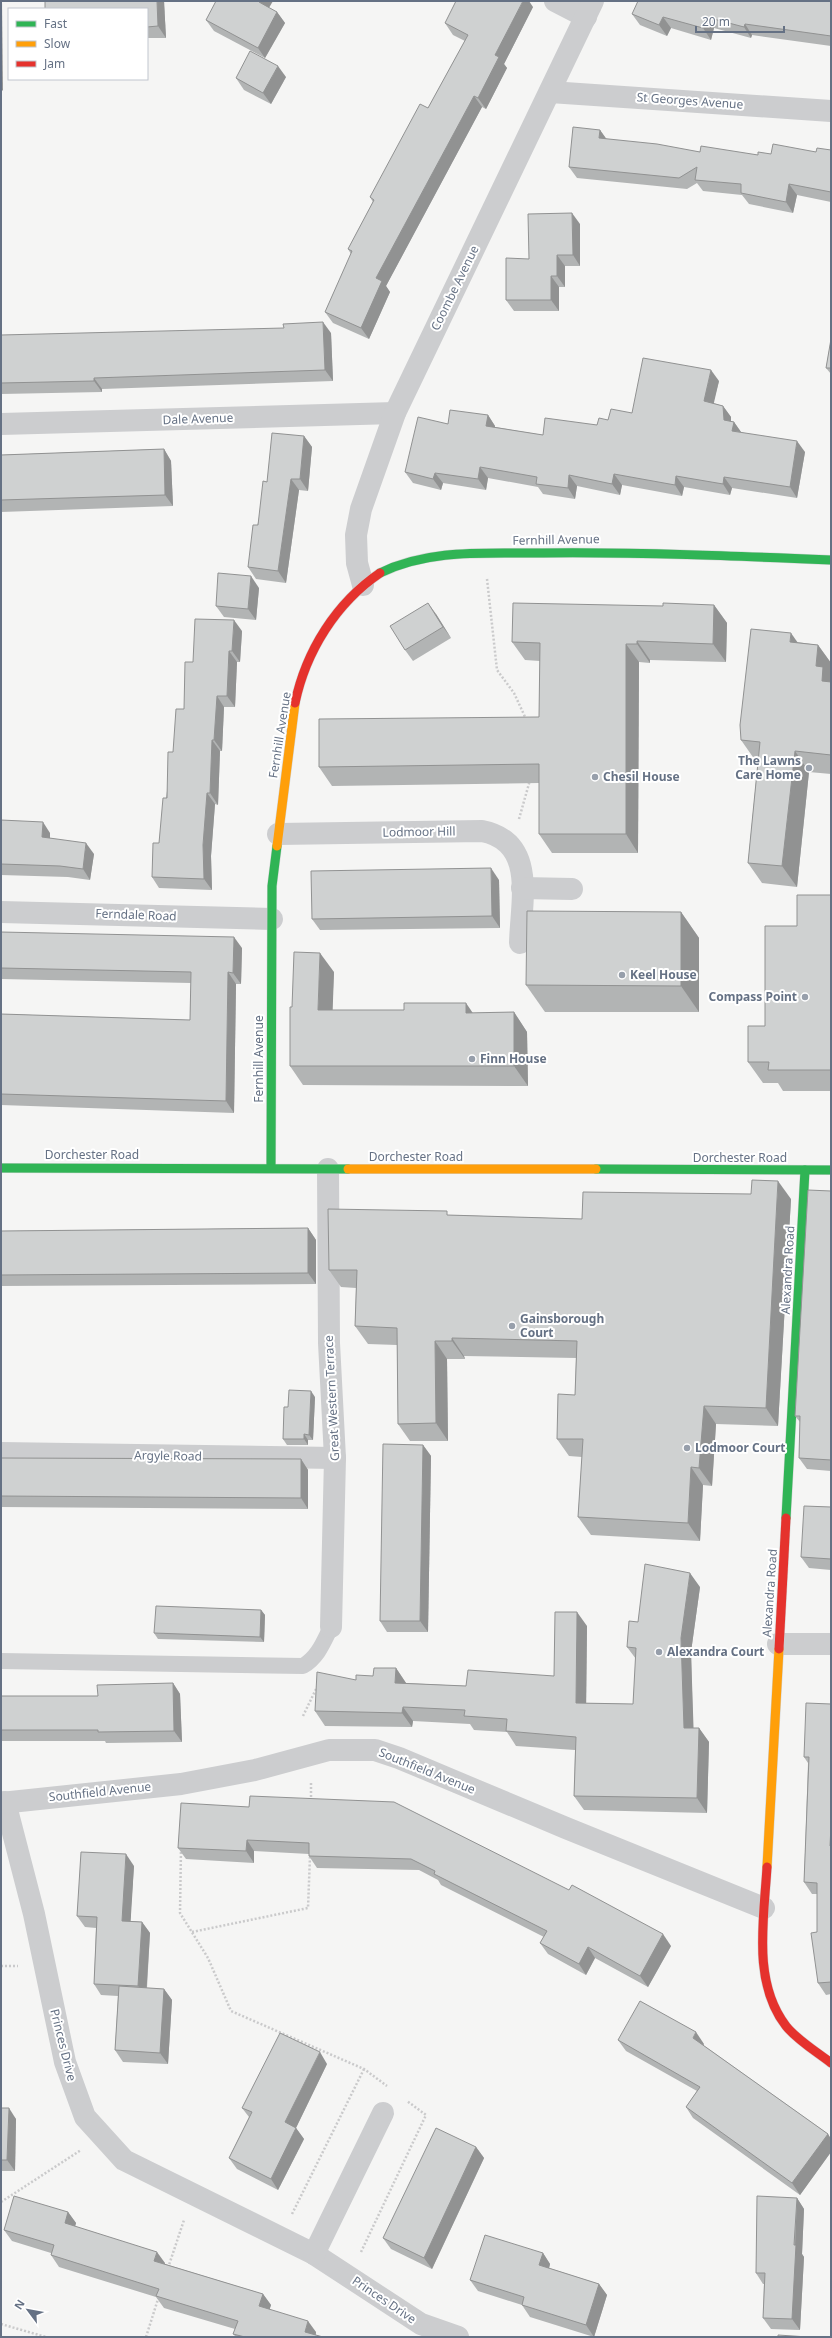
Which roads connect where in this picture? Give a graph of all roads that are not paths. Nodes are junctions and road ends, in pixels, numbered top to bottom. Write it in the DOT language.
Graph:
graph roads {
  1 [pos="555,1"];
  2 [pos="589,9"];
  3 [pos="550,92"];
  4 [pos="831,111"];
  5 [pos="394,413"];
  6 [pos="1,424"];
  7 [pos="831,560"];
  8 [pos="363,585"];
  9 [pos="278,834"];
  10 [pos="522,888"];
  11 [pos="572,889"];
  12 [pos="1,912"];
  13 [pos="272,919"];
  14 [pos="520,943"];
  15 [pos="271,1167"];
  16 [pos="1,1168"];
  17 [pos="328,1169"];
  18 [pos="805,1170"];
  19 [pos="831,1170"];
  20 [pos="1,1453"];
  21 [pos="335,1458"];
  22 [pos="331,1627"];
  23 [pos="778,1644"];
  24 [pos="831,1644"];
  25 [pos="1,1661"];
  26 [pos="3,1802"];
  27 [pos="764,1908"];
  28 [pos="831,2063"];
  29 [pos="383,2113"];
  30 [pos="314,2254"];
  31 [pos="458,2337"];
  1 -- 2 [label="street"];
  2 -- 3 [label="street, Coombe Avenue"];
  3 -- 4 [label="street, St Georges Avenue"];
  3 -- 5 [label="street, Coombe Avenue"];
  5 -- 6 [label="street, Dale Avenue"];
  5 -- 8 [label="street, Coombe Avenue"];
  7 -- 8 [label="street, Fernhill Avenue"];
  8 -- 9 [label="street, Fernhill Avenue"];
  9 -- 10 [label="street, Lodmoor Hill"];
  9 -- 13 [label="street, Fernhill Avenue"];
  10 -- 11 [label="street"];
  10 -- 14 [label="street, Lodmoor Hill"];
  12 -- 13 [label="street, Ferndale Road"];
  13 -- 15 [label="street, Fernhill Avenue"];
  15 -- 16 [label="street, Dorchester Road"];
  15 -- 17 [label="street, Dorchester Road"];
  17 -- 18 [label="street, Dorchester Road"];
  17 -- 21 [label="street, Great Western Terrace"];
  18 -- 19 [label="street, Dorchester Road"];
  18 -- 23 [label="street, Alexandra Road"];
  20 -- 21 [label="street, Argyle Road"];
  21 -- 22 [label="street, Great Western Terrace"];
  22 -- 25 [label="lane"];
  23 -- 24 [label="street"];
  23 -- 27 [label="street, Alexandra Road"];
  26 -- 27 [label="street, Southfield Avenue"];
  26 -- 30 [label="street, Princes Drive"];
  27 -- 28 [label="street, Alexandra Road"];
  29 -- 30 [label="street"];
  30 -- 31 [label="street, Princes Drive"];
}
